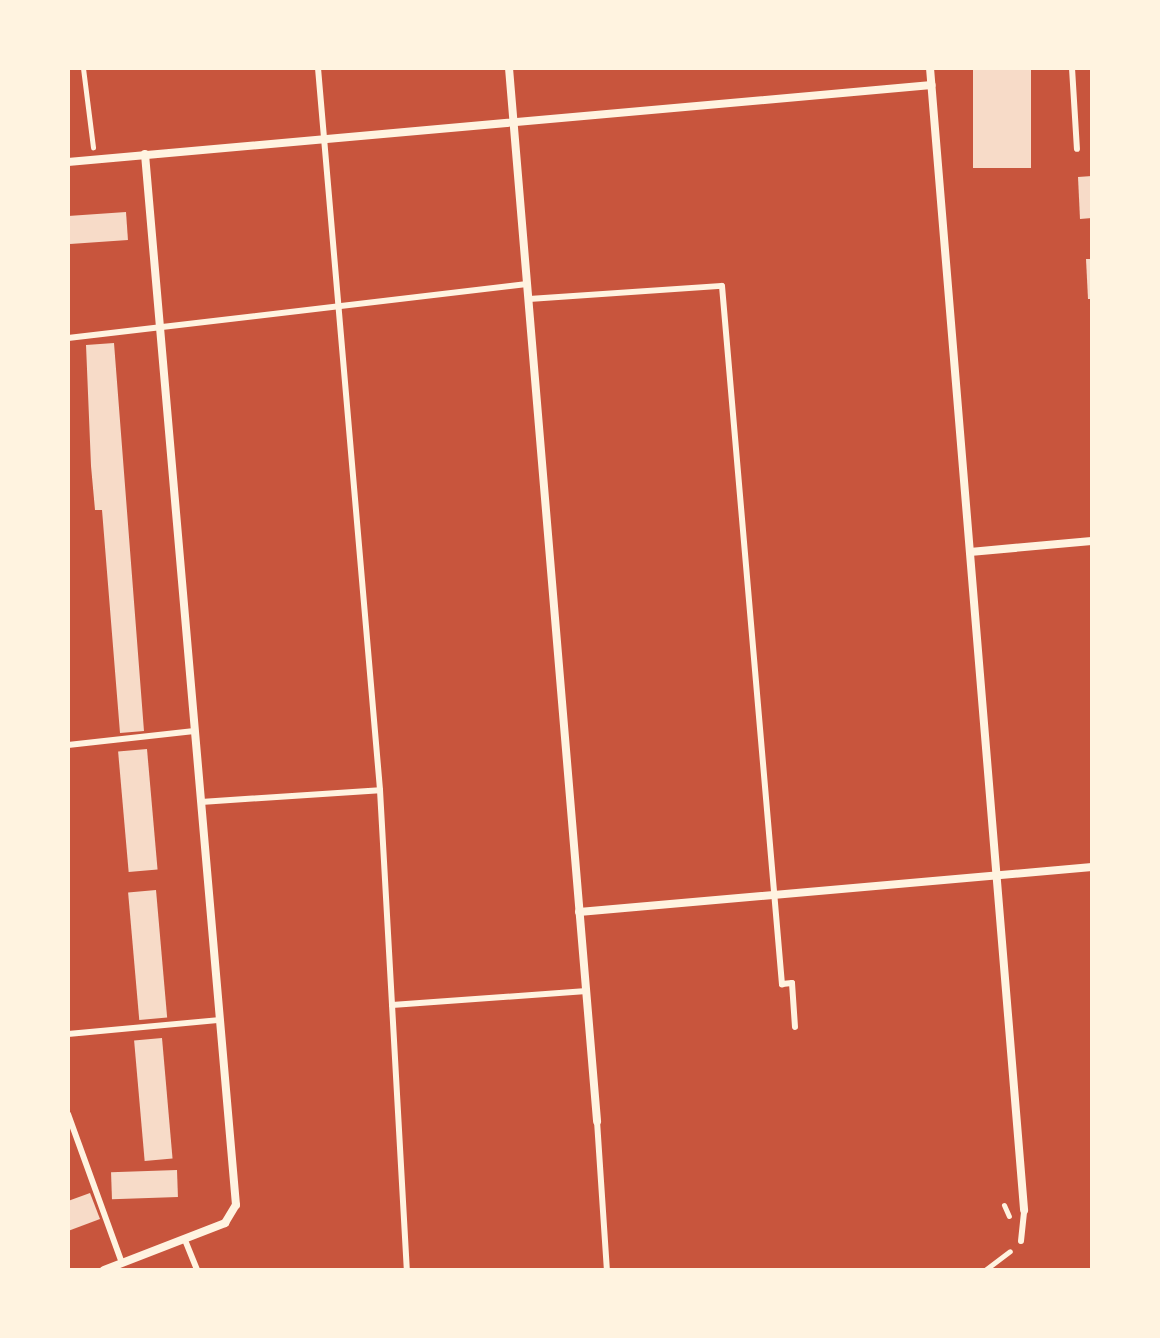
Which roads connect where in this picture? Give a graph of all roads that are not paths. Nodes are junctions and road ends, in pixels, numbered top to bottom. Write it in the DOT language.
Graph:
graph roads {
  1 [pos="318,68"];
  2 [pos="509,68"];
  3 [pos="930,68"];
  4 [pos="1072,68"];
  5 [pos="932,85"];
  6 [pos="513,118"];
  7 [pos="322,134"];
  8 [pos="1077,149"];
  9 [pos="145,154"];
  10 [pos="68,162"];
  11 [pos="527,284"];
  12 [pos="529,299"];
  13 [pos="338,305"];
  14 [pos="159,326"];
  15 [pos="68,338"];
  16 [pos="1092,541"];
  17 [pos="970,552"];
  18 [pos="194,731"];
  19 [pos="68,745"];
  20 [pos="380,790"];
  21 [pos="201,802"];
  22 [pos="1092,867"];
  23 [pos="997,876"];
  24 [pos="776,895"];
  25 [pos="579,912"];
  26 [pos="586,991"];
  27 [pos="392,1005"];
  28 [pos="220,1020"];
  29 [pos="795,1027"];
  30 [pos="68,1034"];
  31 [pos="68,1114"];
  32 [pos="597,1121"];
  33 [pos="1024,1210"];
  34 [pos="185,1240"];
  35 [pos="1021,1241"];
  36 [pos="122,1263"];
  37 [pos="104,1270"];
  38 [pos="197,1270"];
  39 [pos="407,1270"];
  40 [pos="607,1270"];
  1 -- 7 [label="lane"];
  2 -- 6 [label="street"];
  3 -- 5 [label="street"];
  4 -- 8 [label="lane"];
  5 -- 6 [label="street"];
  5 -- 17 [label="street"];
  6 -- 7 [label="street"];
  6 -- 11 [label="street"];
  7 -- 9 [label="street"];
  7 -- 13 [label="lane"];
  9 -- 10 [label="street"];
  9 -- 14 [label="street"];
  11 -- 12 [label="street"];
  11 -- 13 [label="lane"];
  12 -- 24 [label="lane"];
  12 -- 25 [label="street"];
  13 -- 14 [label="lane"];
  13 -- 20 [label="lane"];
  14 -- 15 [label="lane"];
  14 -- 18 [label="street"];
  16 -- 17 [label="street"];
  17 -- 23 [label="street"];
  18 -- 19 [label="lane"];
  18 -- 21 [label="street"];
  20 -- 21 [label="lane"];
  20 -- 27 [label="lane"];
  21 -- 28 [label="street"];
  22 -- 23 [label="street"];
  23 -- 24 [label="street"];
  23 -- 33 [label="street"];
  24 -- 25 [label="street"];
  24 -- 29 [label="lane"];
  25 -- 26 [label="street"];
  26 -- 27 [label="lane"];
  26 -- 32 [label="street"];
  27 -- 39 [label="lane"];
  28 -- 30 [label="lane"];
  28 -- 34 [label="street"];
  31 -- 36 [label="lane"];
  32 -- 40 [label="lane"];
  33 -- 35 [label="lane"];
  34 -- 36 [label="street"];
  34 -- 38 [label="lane"];
  36 -- 37 [label="street"];
}
